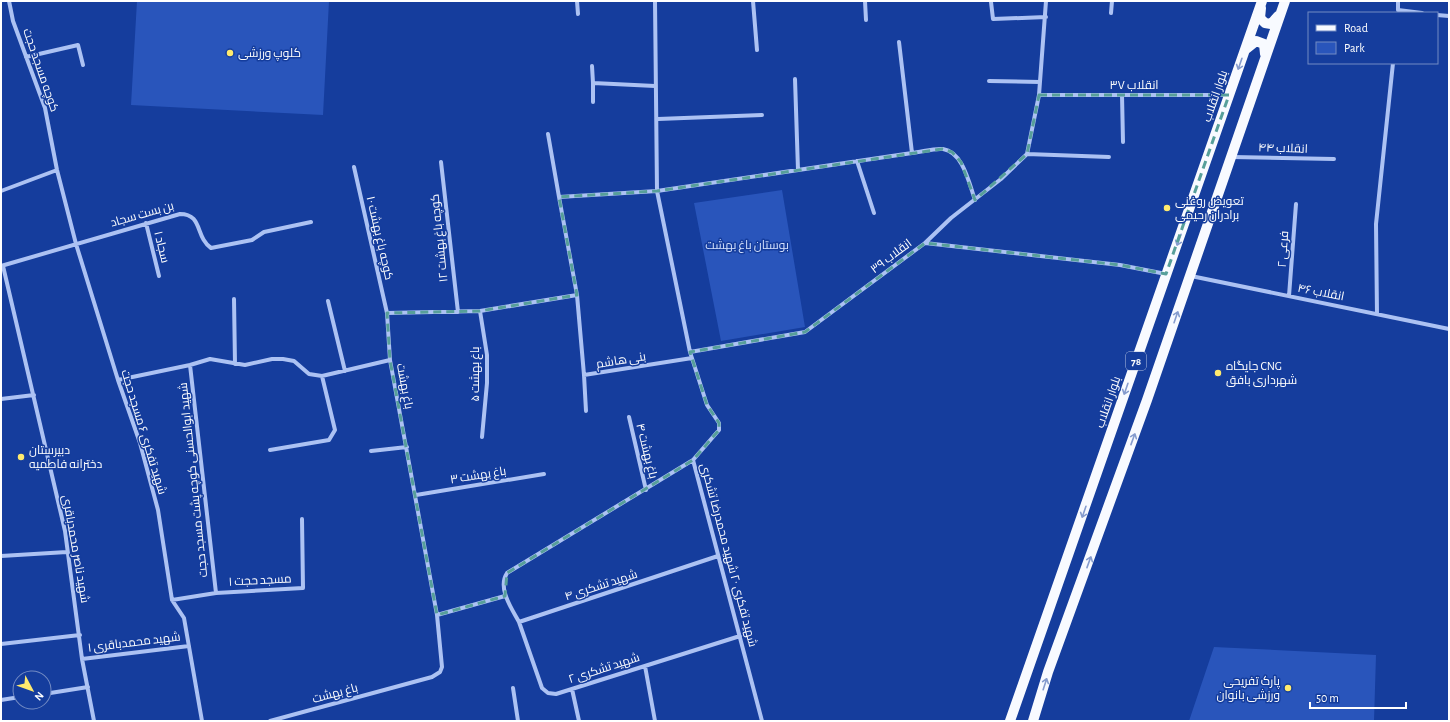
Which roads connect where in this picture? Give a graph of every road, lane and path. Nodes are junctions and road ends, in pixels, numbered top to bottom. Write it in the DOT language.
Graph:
graph roads {
  1 [pos="9,1"];
  2 [pos="577,1"];
  3 [pos="655,1"];
  4 [pos="753,1"];
  5 [pos="865,1"];
  6 [pos="1046,1"];
  7 [pos="1112,1"];
  8 [pos="1285,1"];
  9 [pos="1398,1"];
  10 [pos="991,2"];
  11 [pos="1262,3"];
  12 [pos="1281,11"];
  13 [pos="1398,12"];
  14 [pos="1111,13"];
  15 [pos="578,14"];
  16 [pos="1438,15"];
  17 [pos="1449,16"];
  18 [pos="1046,17"];
  19 [pos="866,20"];
  20 [pos="899,42"];
  21 [pos="757,50"];
  22 [pos="1245,50"];
  23 [pos="26,56"];
  24 [pos="1265,58"];
  25 [pos="1393,64"];
  26 [pos="82,65"];
  27 [pos="592,66"];
  28 [pos="795,79"];
  29 [pos="989,81"];
  30 [pos="1040,82"];
  31 [pos="594,83"];
  32 [pos="655,86"];
  33 [pos="1039,95"];
  34 [pos="1122,95"];
  35 [pos="1229,95"];
  36 [pos="593,102"];
  37 [pos="762,115"];
  38 [pos="658,119"];
  39 [pos="548,134"];
  40 [pos="1123,142"];
  41 [pos="912,154"];
  42 [pos="1027,154"];
  43 [pos="1231,156"];
  44 [pos="1109,157"];
  45 [pos="1334,160"];
  46 [pos="857,161"];
  47 [pos="441,162"];
  48 [pos="354,167"];
  49 [pos="56,170"];
  50 [pos="798,170"];
  51 [pos="1,191"];
  52 [pos="657,191"];
  53 [pos="558,197"];
  54 [pos="975,200"];
  55 [pos="1296,204"];
  56 [pos="874,213"];
  57 [pos="311,222"];
  58 [pos="146,223"];
  59 [pos="925,243"];
  60 [pos="76,244"];
  61 [pos="2,266"];
  62 [pos="1166,274"];
  63 [pos="159,276"];
  64 [pos="1190,276"];
  65 [pos="577,295"];
  66 [pos="1289,296"];
  67 [pos="234,299"];
  68 [pos="328,301"];
  69 [pos="480,311"];
  70 [pos="387,312"];
  71 [pos="458,312"];
  72 [pos="1377,314"];
  73 [pos="1449,329"];
  74 [pos="690,352"];
  75 [pos="692,358"];
  76 [pos="390,360"];
  77 [pos="235,364"];
  78 [pos="190,365"];
  79 [pos="345,371"];
  80 [pos="322,376"];
  81 [pos="584,376"];
  82 [pos="118,380"];
  83 [pos="34,395"];
  84 [pos="1,399"];
  85 [pos="586,412"];
  86 [pos="629,417"];
  87 [pos="482,437"];
  88 [pos="407,447"];
  89 [pos="270,450"];
  90 [pos="371,451"];
  91 [pos="693,460"];
  92 [pos="544,474"];
  93 [pos="646,490"];
  94 [pos="416,495"];
  95 [pos="302,519"];
  96 [pos="67,552"];
  97 [pos="1,556"];
  98 [pos="718,556"];
  99 [pos="216,593"];
  100 [pos="505,596"];
  101 [pos="172,600"];
  102 [pos="437,615"];
  103 [pos="519,622"];
  104 [pos="80,635"];
  105 [pos="740,636"];
  106 [pos="1,644"];
  107 [pos="189,646"];
  108 [pos="82,659"];
  109 [pos="645,666"];
  110 [pos="88,688"];
  111 [pos="514,688"];
  112 [pos="572,689"];
  113 [pos="52,693"];
  114 [pos="12,698"];
  115 [pos="1,700"];
  116 [pos="94,721"];
  117 [pos="202,721"];
  118 [pos="270,721"];
  119 [pos="518,721"];
  120 [pos="579,721"];
  121 [pos="655,721"];
  122 [pos="762,721"];
  123 [pos="1010,721"];
  124 [pos="1033,721"];
  1 -- 23 [label="street, کوچه مسجد حجت"];
  2 -- 15 [label="street"];
  3 -- 32 [label="street"];
  4 -- 21 [label="street"];
  5 -- 19 [label="street"];
  6 -- 18 [label="street"];
  7 -- 14 [label="street"];
  8 -- 12 [label="main road, 78"];
  9 -- 13 [label="street"];
  10 -- 18 [label="street"];
  11 -- 12 [label="main road"];
  11 -- 22 [label="main road, بلوار انقلاب / 78"];
  12 -- 24 [label="main road, 78"];
  16 -- 17 [label="street"];
  18 -- 30 [label="street"];
  20 -- 41 [label="street"];
  22 -- 24 [label="main road"];
  22 -- 35 [label="main road, بلوار انقلاب / 78, one-way"];
  23 -- 26 [label="street"];
  23 -- 49 [label="street, کوچه مسجد حجت"];
  24 -- 43 [label="main road, 78"];
  25 -- 72 [label="street"];
  27 -- 31 [label="street"];
  28 -- 50 [label="street"];
  29 -- 30 [label="street"];
  30 -- 33 [label="street"];
  31 -- 32 [label="street"];
  31 -- 36 [label="street"];
  32 -- 38 [label="street"];
  33 -- 34 [label="street, انقلاب ۳۷"];
  33 -- 42 [label="street"];
  34 -- 35 [label="street, انقلاب ۳۷"];
  34 -- 40 [label="street"];
  35 -- 62 [label="main road, بلوار انقلاب / 78, one-way"];
  37 -- 38 [label="street"];
  38 -- 52 [label="street"];
  39 -- 53 [label="street"];
  41 -- 46 [label="street"];
  41 -- 54 [label="street"];
  42 -- 44 [label="street"];
  42 -- 54 [label="street"];
  43 -- 45 [label="street, انقلاب ۴۴"];
  43 -- 64 [label="main road, 78"];
  46 -- 50 [label="street"];
  46 -- 56 [label="street"];
  47 -- 71 [label="street, کوچه باغ بهشت ۱۲"];
  48 -- 70 [label="street, کوچه باغ بهشت ۱۰"];
  49 -- 51 [label="street"];
  49 -- 60 [label="street, کوچه مسجد حجت"];
  50 -- 52 [label="street"];
  52 -- 53 [label="street"];
  52 -- 74 [label="street"];
  53 -- 65 [label="street"];
  54 -- 59 [label="street"];
  55 -- 66 [label="street, فرعی ۲"];
  57 -- 58 [label="street, بن بست سجاد"];
  58 -- 60 [label="street, بن بست سجاد"];
  58 -- 63 [label="street, سجاد ۱"];
  59 -- 62 [label="street, انقلاب ۳۹"];
  59 -- 74 [label="street, انقلاب ۳۹"];
  60 -- 61 [label="street, بن بست سجاد"];
  60 -- 82 [label="street, شهید تفکری ۶ مسجد حجت"];
  61 -- 83 [label="street, شهید ناصر محمدباقری"];
  62 -- 123 [label="main road, بلوار انقلاب / 78, one-way"];
  64 -- 66 [label="street, انقلاب ۴۶"];
  124 -- 64 [label="main road, 78, one-way"];
  65 -- 69 [label="street"];
  65 -- 81 [label="street, بنی هاشم"];
  66 -- 72 [label="street, انقلاب ۴۶"];
  67 -- 77 [label="street"];
  68 -- 79 [label="street"];
  69 -- 71 [label="street"];
  69 -- 87 [label="street, باغ بهشت ۵"];
  70 -- 71 [label="street"];
  70 -- 76 [label="street, باغ بهشت"];
  72 -- 73 [label="street, انقلاب ۴۶"];
  74 -- 75 [label="street"];
  75 -- 81 [label="street, بنی هاشم"];
  75 -- 91 [label="street, شهید تفکری ۲۰ شهید محمدرضا تشکری"];
  76 -- 79 [label="street"];
  76 -- 88 [label="street, باغ بهشت"];
  77 -- 78 [label="street"];
  77 -- 80 [label="street"];
  78 -- 82 [label="street"];
  78 -- 99 [label="street, شهید ابوالحسنی کوچه پشت مسجد حجت"];
  79 -- 80 [label="street"];
  80 -- 89 [label="street"];
  81 -- 85 [label="street"];
  82 -- 101 [label="street, شهید تفکری ۶ مسجد حجت"];
  83 -- 84 [label="street"];
  83 -- 96 [label="street, شهید ناصر محمدباقری"];
  86 -- 93 [label="street, باغ بهشت ۴"];
  88 -- 90 [label="street"];
  88 -- 94 [label="street, باغ بهشت"];
  91 -- 93 [label="street"];
  91 -- 98 [label="street, شهید تفکری ۲۰ شهید محمدرضا تشکری"];
  92 -- 94 [label="street, باغ بهشت ۳"];
  93 -- 100 [label="street"];
  94 -- 102 [label="street, باغ بهشت"];
  95 -- 99 [label="street, مسجد حجت ۱"];
  96 -- 97 [label="street"];
  96 -- 104 [label="street, شهید ناصر محمدباقری"];
  98 -- 103 [label="street, شهید تشکری ۴"];
  98 -- 105 [label="street, شهید تفکری ۲۰ شهید محمدرضا تشکری"];
  99 -- 101 [label="street, مسجد حجت ۱"];
  100 -- 102 [label="street"];
  100 -- 103 [label="street"];
  101 -- 107 [label="street, شهید تفکری ۶ مسجد حجت"];
  102 -- 118 [label="street, باغ بهشت"];
  103 -- 112 [label="street, شهید تشکری ۲"];
  104 -- 106 [label="street"];
  104 -- 108 [label="street, شهید ناصر محمدباقری"];
  105 -- 109 [label="street, شهید تشکری ۲"];
  105 -- 122 [label="street, شهید تفکری ۲۰ شهید محمدرضا تشکری"];
  107 -- 108 [label="street, شهید محمدباقری ۱"];
  107 -- 117 [label="street, شهید تفکری ۶ مسجد حجت"];
  108 -- 110 [label="street, شهید ناصر محمدباقری"];
  109 -- 112 [label="street, شهید تشکری ۲"];
  109 -- 121 [label="street"];
  110 -- 113 [label="street"];
  110 -- 116 [label="street, شهید ناصر محمدباقری"];
  111 -- 119 [label="street"];
  112 -- 120 [label="street"];
  114 -- 115 [label="street"];
}
